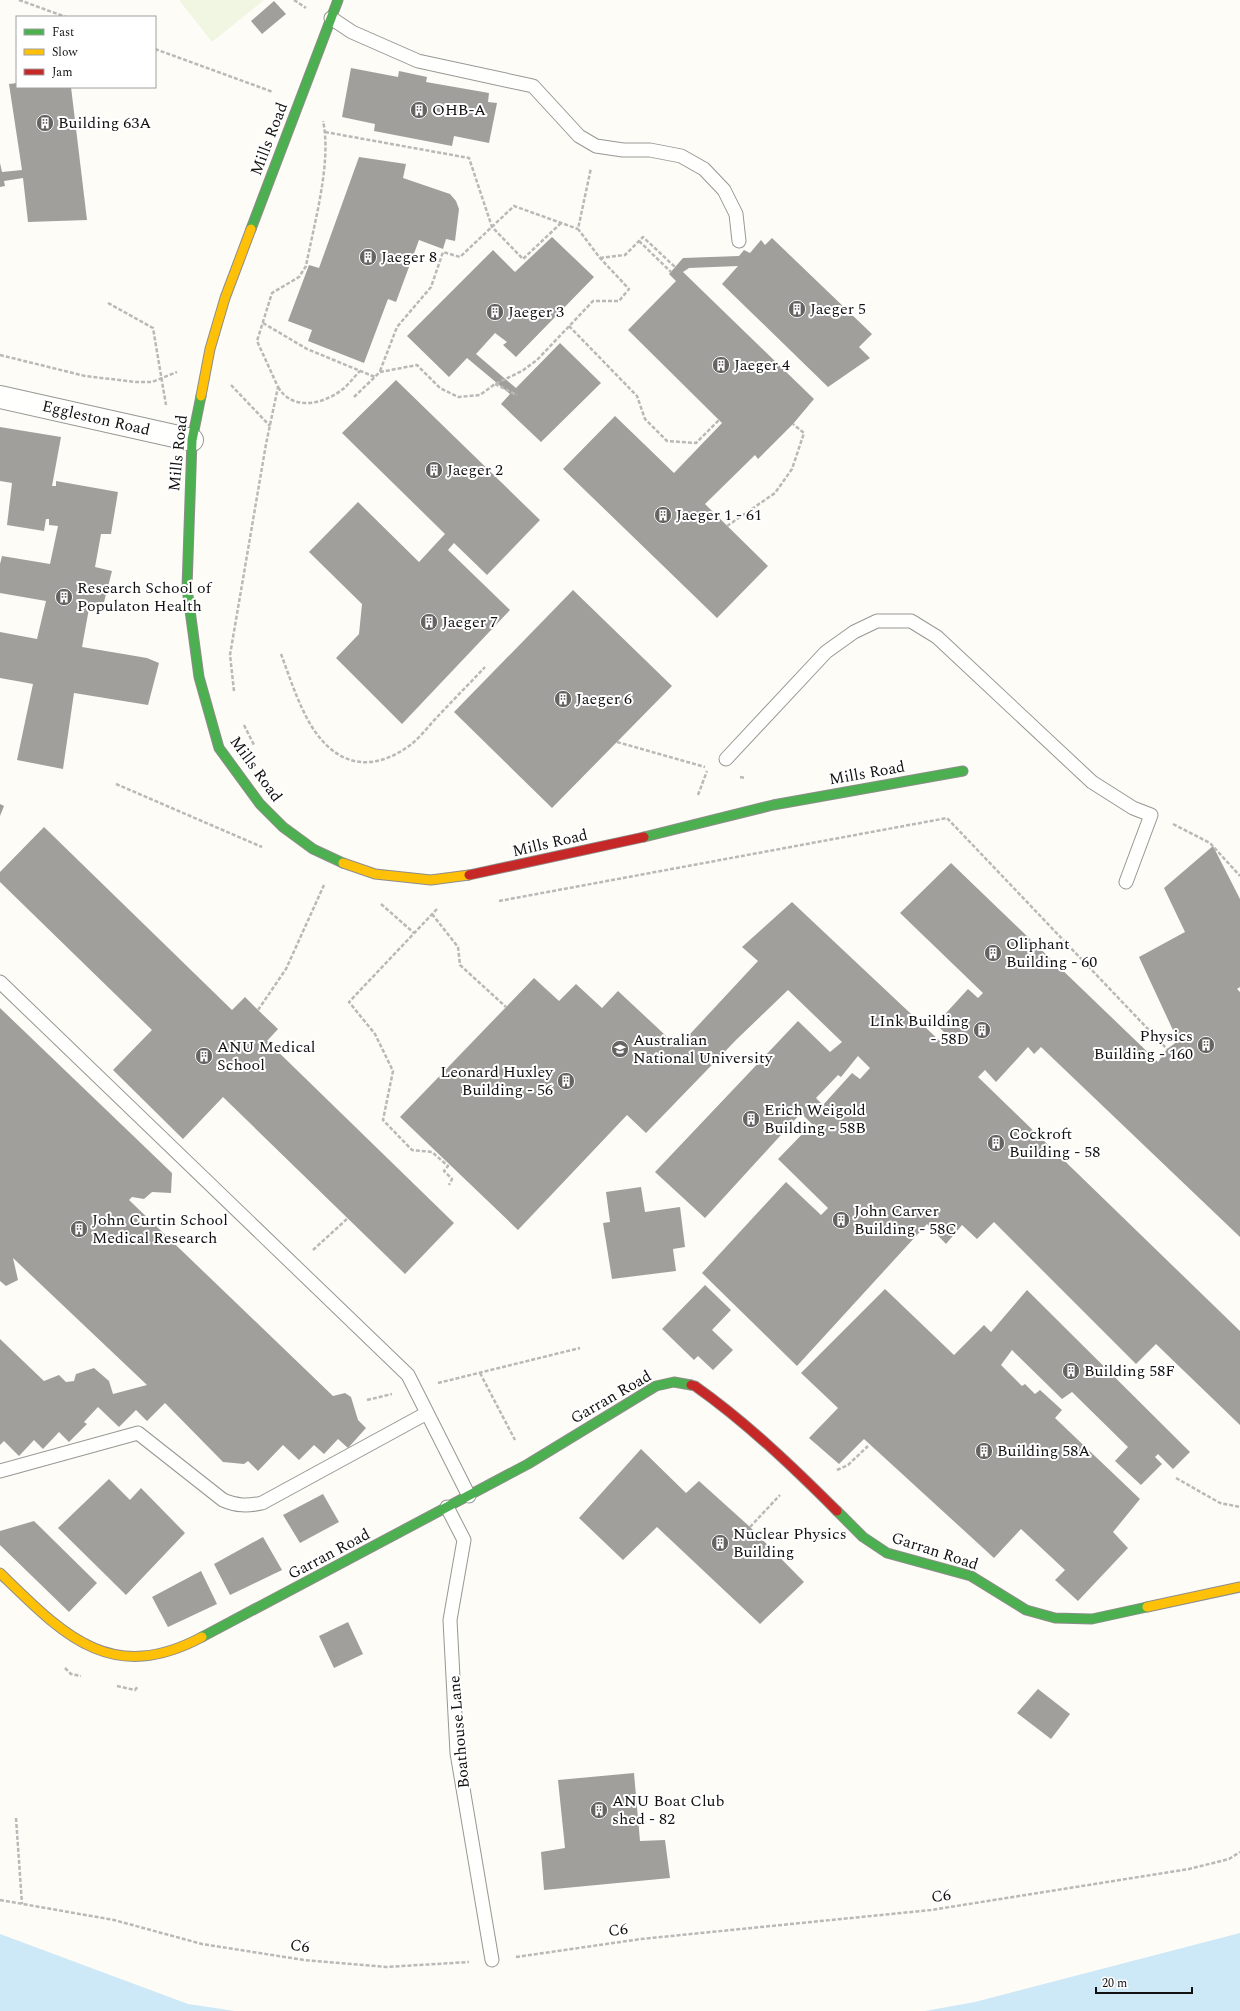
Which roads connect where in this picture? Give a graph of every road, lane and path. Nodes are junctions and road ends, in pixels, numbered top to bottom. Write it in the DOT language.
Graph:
graph roads {
  1 [pos="19,0"];
  2 [pos="338,0"];
  3 [pos="63,16"];
  4 [pos="331,18"];
  5 [pos="156,49"];
  6 [pos="300,101"];
  7 [pos="325,132"];
  8 [pos="596,146"];
  9 [pos="561,223"];
  10 [pos="492,227"];
  11 [pos="578,228"];
  12 [pos="639,241"];
  13 [pos="739,241"];
  14 [pos="600,258"];
  15 [pos="675,267"];
  16 [pos="671,272"];
  17 [pos="108,303"];
  18 [pos="263,323"];
  19 [pos="569,326"];
  20 [pos="0,355"];
  21 [pos="360,371"];
  22 [pos="380,372"];
  23 [pos="375,377"];
  24 [pos="136,382"];
  25 [pos="495,384"];
  26 [pos="278,387"];
  27 [pos="517,395"];
  28 [pos="0,397"];
  29 [pos="354,397"];
  30 [pos="719,420"];
  31 [pos="793,424"];
  32 [pos="160,433"];
  33 [pos="192,440"];
  34 [pos="727,526"];
  35 [pos="281,654"];
  36 [pos="485,667"];
  37 [pos="234,694"];
  38 [pos="242,719"];
  39 [pos="617,742"];
  40 [pos="256,748"];
  41 [pos="726,759"];
  42 [pos="708,768"];
  43 [pos="963,771"];
  44 [pos="738,776"];
  45 [pos="746,778"];
  46 [pos="116,784"];
  47 [pos="1151,815"];
  48 [pos="264,848"];
  49 [pos="1240,876"];
  50 [pos="1126,882"];
  51 [pos="325,883"];
  52 [pos="378,902"];
  53 [pos="493,902"];
  54 [pos="438,909"];
  55 [pos="432,914"];
  56 [pos="414,933"];
  57 [pos="0,982"];
  58 [pos="506,1007"];
  59 [pos="258,1010"];
  60 [pos="1167,1049"];
  61 [pos="449,1185"];
  62 [pos="348,1218"];
  63 [pos="311,1252"];
  64 [pos="580,1348"];
  65 [pos="415,1389"];
  66 [pos="367,1400"];
  67 [pos="427,1413"];
  68 [pos="0,1471"];
  69 [pos="1176,1478"];
  70 [pos="469,1496"];
  71 [pos="447,1507"];
  72 [pos="1240,1507"];
  73 [pos="0,1573"];
  74 [pos="1240,1587"];
  75 [pos="16,1818"];
  76 [pos="1240,1852"];
  77 [pos="0,1900"];
  78 [pos="22,1904"];
  79 [pos="492,1960"];
  1 -- 3 [label="path"];
  2 -- 4 [label="street, Mills Road"];
  4 -- 6 [label="street, Mills Road"];
  4 -- 8 [label="lane"];
  5 -- 6 [label="path"];
  6 -- 7 [label="path"];
  6 -- 33 [label="street, Mills Road"];
  7 -- 10 [label="path"];
  7 -- 18 [label="path"];
  8 -- 11 [label="path"];
  8 -- 13 [label="lane"];
  9 -- 10 [label="path"];
  9 -- 10 [label="path"];
  9 -- 11 [label="path"];
  10 -- 22 [label="path"];
  11 -- 14 [label="path"];
  12 -- 14 [label="path"];
  12 -- 15 [label="path"];
  12 -- 16 [label="path"];
  14 -- 19 [label="path"];
  17 -- 32 [label="path"];
  18 -- 21 [label="path"];
  18 -- 26 [label="path"];
  19 -- 25 [label="path"];
  19 -- 30 [label="path"];
  20 -- 24 [label="path"];
  21 -- 23 [label="path"];
  21 -- 26 [label="path"];
  22 -- 23 [label="path"];
  22 -- 25 [label="path"];
  23 -- 29 [label="path"];
  25 -- 27 [label="path"];
  26 -- 37 [label="path"];
  28 -- 32 [label="street, Eggleston Road"];
  31 -- 34 [label="path"];
  32 -- 33 [label="street, Eggleston Road"];
  33 -- 43 [label="street, Mills Road"];
  35 -- 36 [label="path"];
  38 -- 40 [label="path"];
  39 -- 42 [label="path"];
  41 -- 47 [label="lane"];
  44 -- 45 [label="path"];
  46 -- 48 [label="path"];
  47 -- 49 [label="path"];
  47 -- 50 [label="lane"];
  51 -- 59 [label="path"];
  52 -- 56 [label="path"];
  53 -- 60 [label="path"];
  54 -- 55 [label="path"];
  55 -- 56 [label="path"];
  55 -- 58 [label="path"];
  56 -- 61 [label="path"];
  57 -- 65 [label="lane"];
  62 -- 63 [label="path"];
  64 -- 65 [label="path"];
  65 -- 66 [label="path"];
  65 -- 67 [label="lane"];
  67 -- 68 [label="lane"];
  67 -- 70 [label="lane"];
  69 -- 72 [label="path"];
  70 -- 71 [label="street, Garran Road"];
  70 -- 74 [label="street, Garran Road"];
  71 -- 73 [label="street, Garran Road"];
  71 -- 79 [label="lane, Boathouse Lane"];
  75 -- 78 [label="path"];
  76 -- 79 [label="path, C6"];
  77 -- 78 [label="path, C6"];
  78 -- 79 [label="path, C6"];
}
